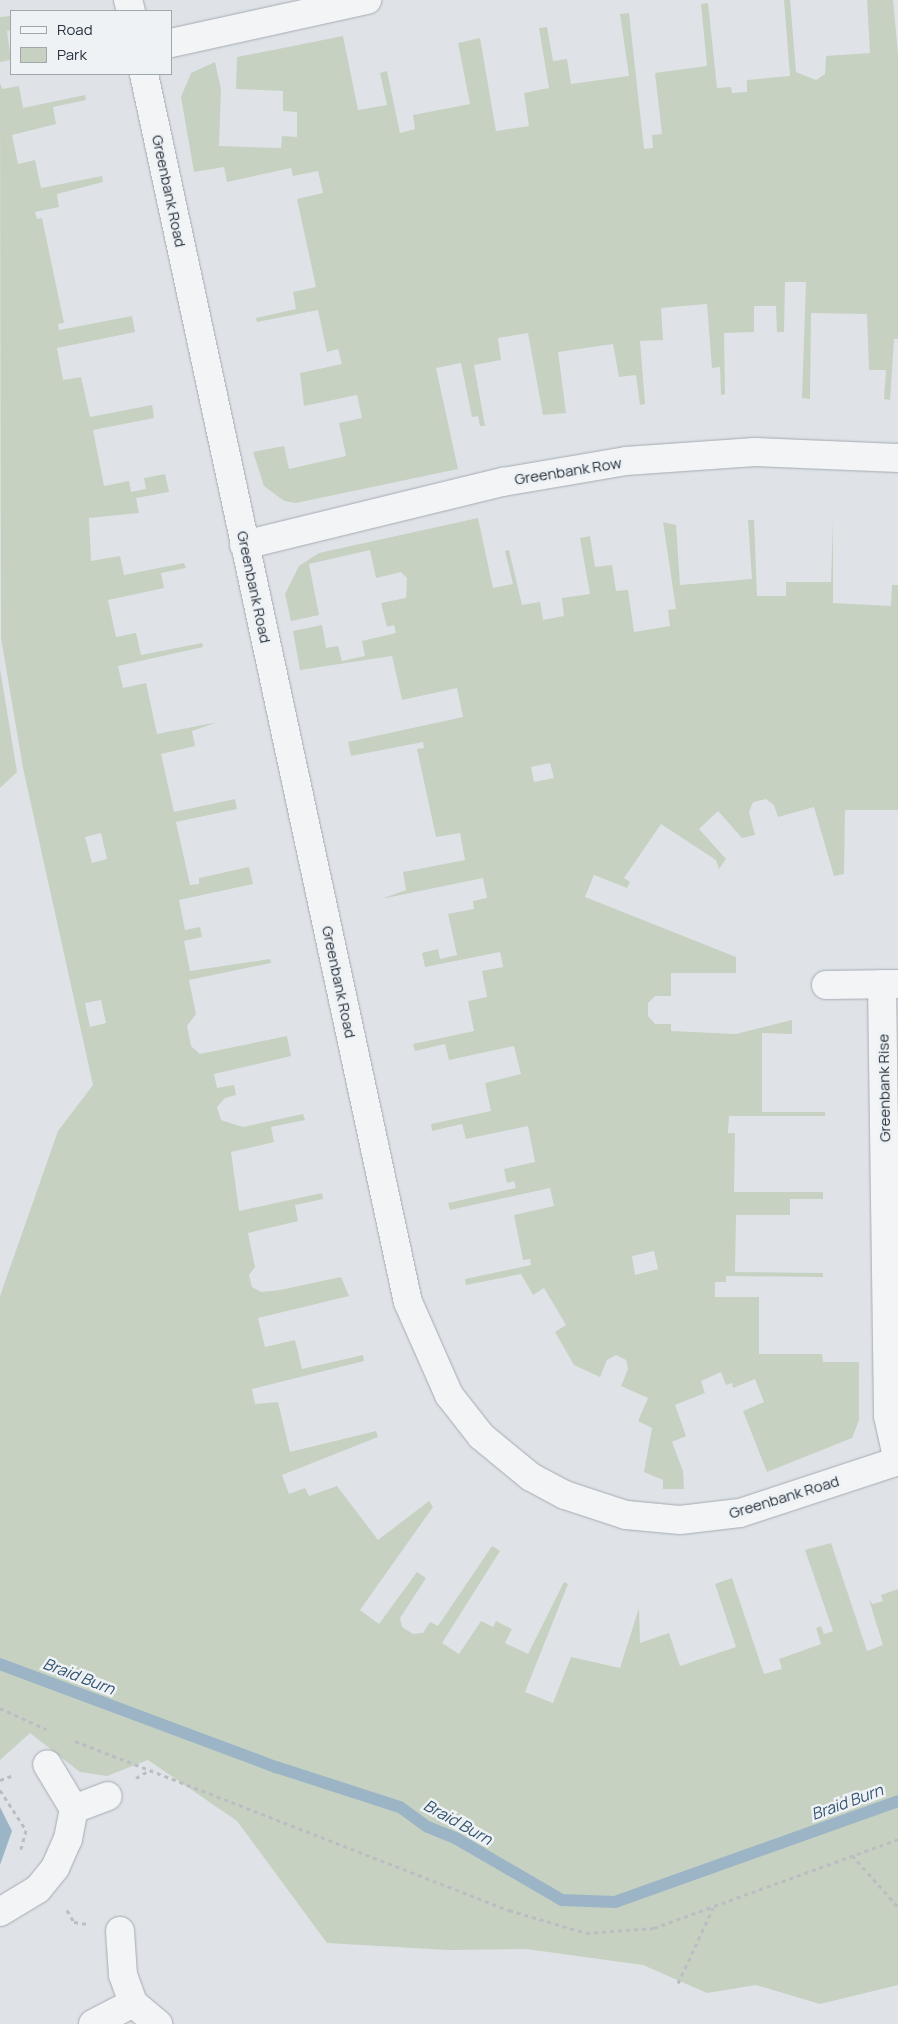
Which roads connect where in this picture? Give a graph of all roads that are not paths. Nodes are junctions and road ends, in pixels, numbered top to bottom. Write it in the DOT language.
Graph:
graph roads {
  1 [pos="367,0"];
  2 [pos="172,43"];
  3 [pos="144,75"];
  4 [pos="898,458"];
  5 [pos="244,545"];
  6 [pos="890,984"];
  7 [pos="826,986"];
  8 [pos="898,1461"];
  9 [pos="47,1764"];
  10 [pos="108,1796"];
  11 [pos="74,1809"];
  12 [pos="0,1912"];
  13 [pos="120,1931"];
  14 [pos="133,2003"];
  15 [pos="93,2024"];
  16 [pos="158,2024"];
  1 -- 2 [label="street"];
  3 -- 5 [label="street, Greenbank Road"];
  4 -- 5 [label="street, Greenbank Row"];
  5 -- 8 [label="street, Greenbank Road"];
  6 -- 7 [label="street, Greenbank Rise"];
  6 -- 8 [label="street, Greenbank Rise"];
  9 -- 11 [label="street"];
  10 -- 11 [label="street"];
  11 -- 12 [label="street"];
  13 -- 14 [label="street"];
  14 -- 15 [label="street"];
  14 -- 16 [label="street"];
}
